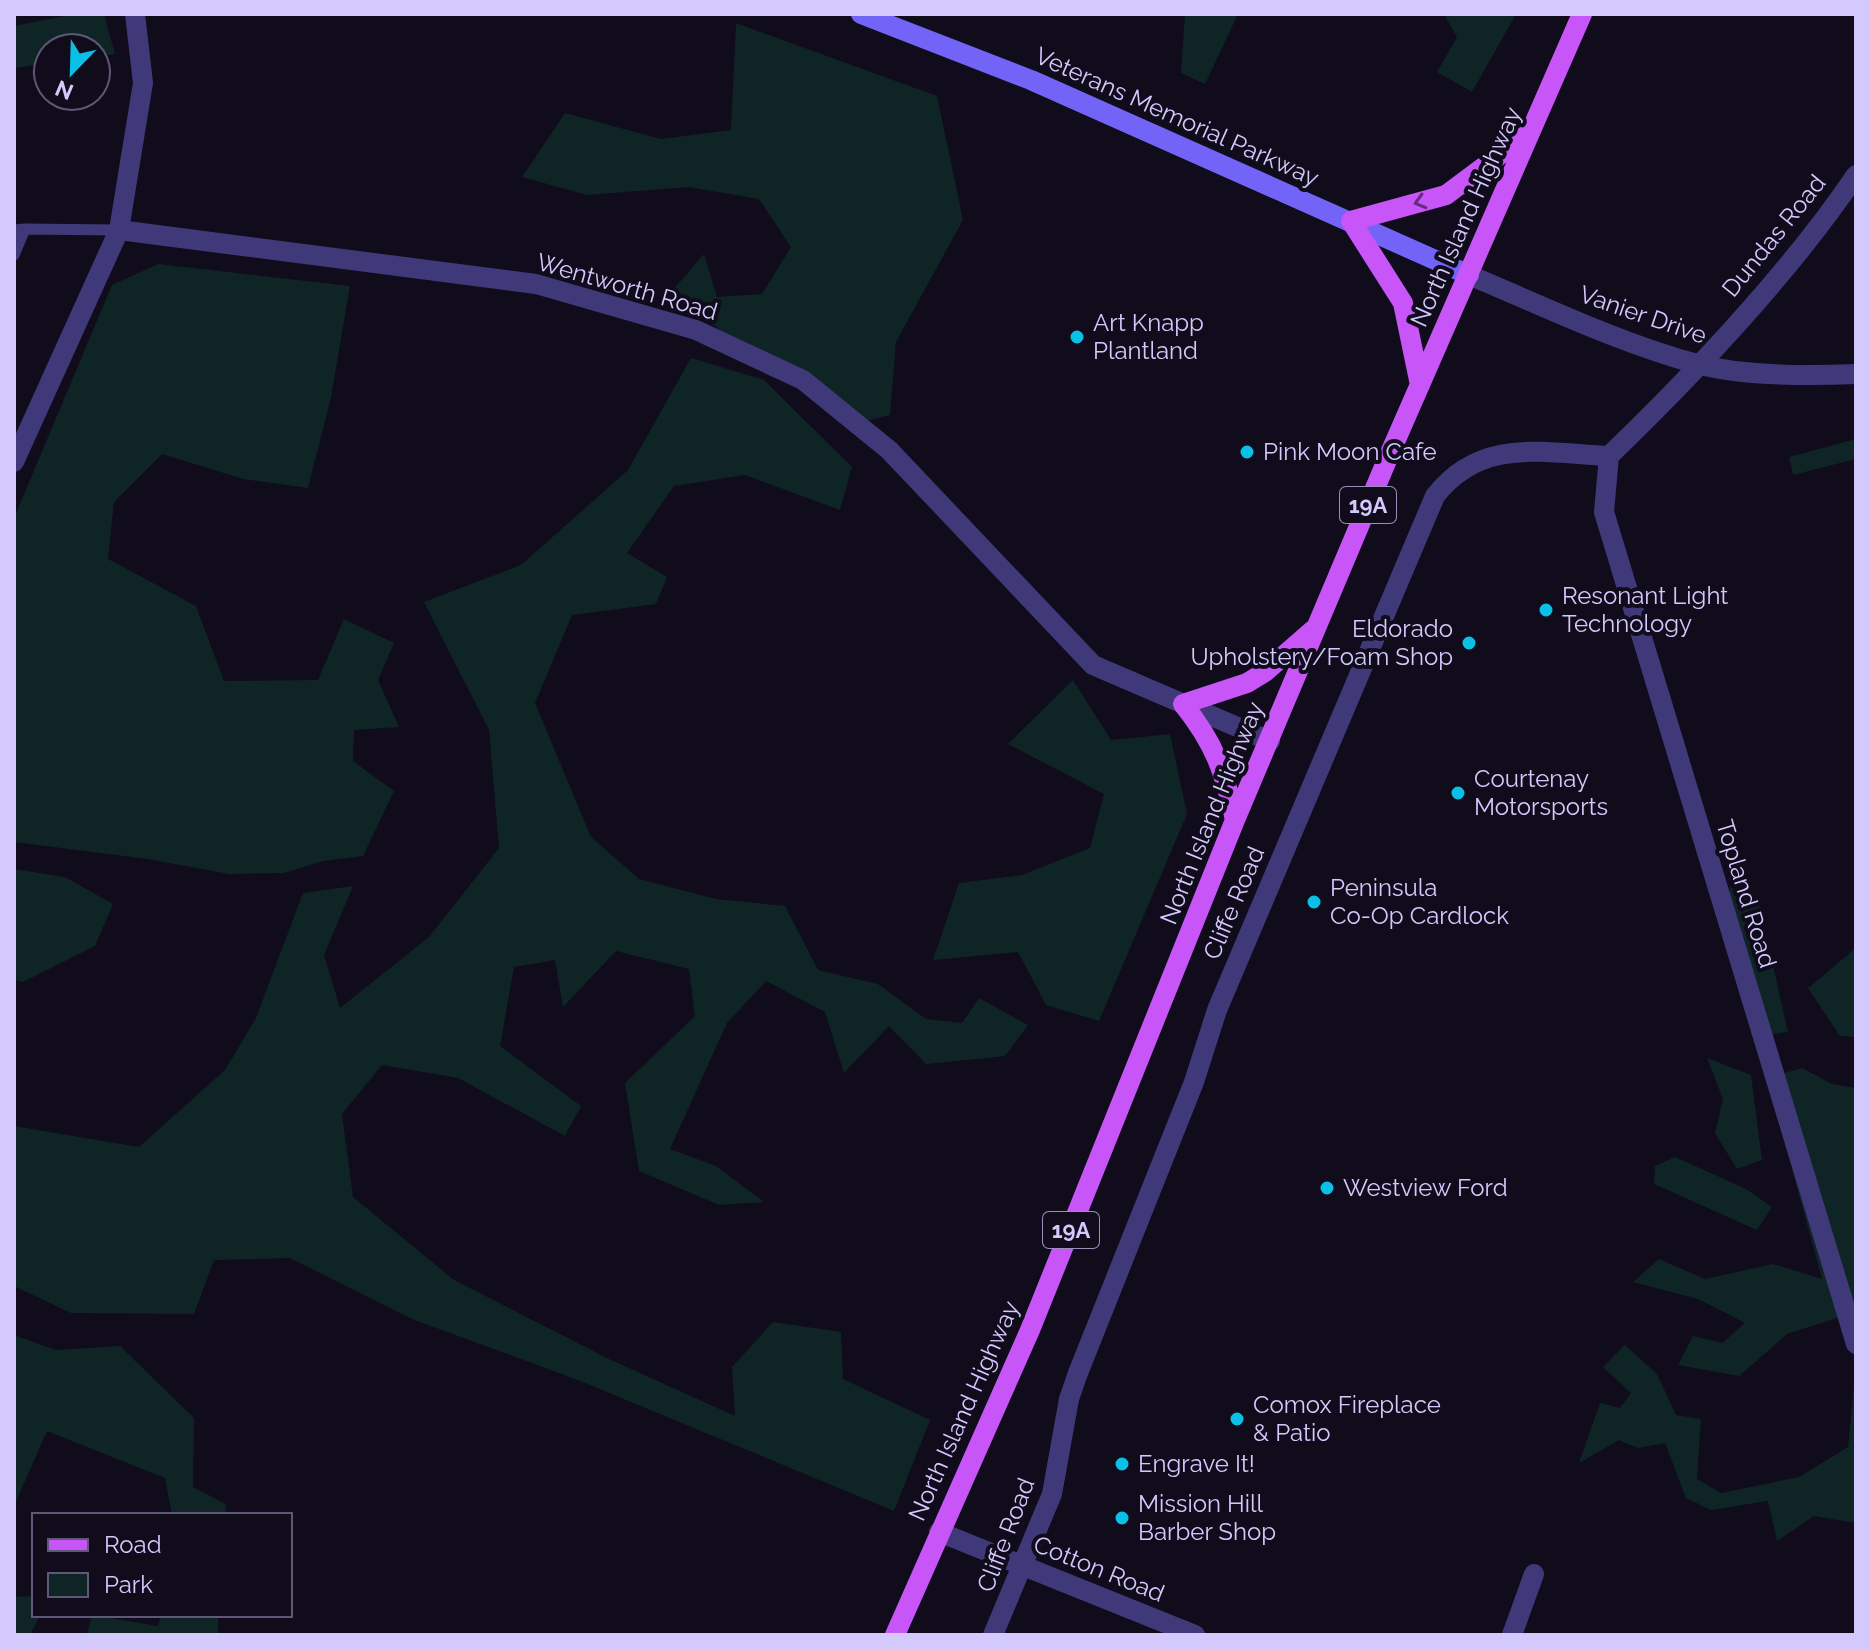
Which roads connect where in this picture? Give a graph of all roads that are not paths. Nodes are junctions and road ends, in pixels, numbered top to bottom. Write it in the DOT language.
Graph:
graph roads {
  1 [pos="135,14"];
  2 [pos="861,14"];
  3 [pos="1582,14"];
  4 [pos="1532,131"];
  5 [pos="1856,175"];
  6 [pos="1351,221"];
  7 [pos="19,230"];
  8 [pos="119,230"];
  9 [pos="14,255"];
  10 [pos="1469,275"];
  11 [pos="1699,365"];
  12 [pos="1856,374"];
  13 [pos="1420,385"];
  14 [pos="1609,456"];
  15 [pos="14,462"];
  16 [pos="1318,626"];
  17 [pos="1183,704"];
  18 [pos="1270,741"];
  19 [pos="1235,820"];
  20 [pos="1856,1344"];
  21 [pos="939,1532"];
  22 [pos="1023,1567"];
  23 [pos="1534,1574"];
  24 [pos="895,1635"];
  25 [pos="993,1635"];
  26 [pos="1195,1635"];
  27 [pos="1512,1635"];
  1 -- 8 [label="street"];
  2 -- 6 [label="main road, Veterans Memorial Parkway"];
  3 -- 4 [label="main road, North Island Highway / 19A"];
  4 -- 6 [label="main road, one-way"];
  4 -- 10 [label="main road, North Island Highway / 19A"];
  5 -- 11 [label="street, Dundas Road"];
  6 -- 10 [label="main road, Veterans Memorial Parkway"];
  6 -- 13 [label="main road"];
  7 -- 8 [label="lane"];
  7 -- 9 [label="lane"];
  8 -- 15 [label="street"];
  8 -- 17 [label="street, Wentworth Road"];
  10 -- 11 [label="street, Vanier Drive"];
  10 -- 13 [label="main road, North Island Highway / 19A"];
  11 -- 12 [label="street, Vanier Drive"];
  11 -- 14 [label="street"];
  13 -- 16 [label="main road, North Island Highway / 19A"];
  14 -- 20 [label="street, Topland Road"];
  14 -- 22 [label="street, Cliffe Road"];
  16 -- 17 [label="main road"];
  16 -- 18 [label="main road, North Island Highway / 19A"];
  17 -- 18 [label="street, Wentworth Road"];
  17 -- 19 [label="main road"];
  18 -- 19 [label="main road, North Island Highway / 19A"];
  19 -- 21 [label="main road, North Island Highway / 19A"];
  21 -- 22 [label="street, Cotton Road"];
  21 -- 24 [label="main road, North Island Highway / 19A"];
  22 -- 25 [label="street, Cliffe Road"];
  22 -- 26 [label="street, Cotton Road"];
  23 -- 27 [label="street"];
}
